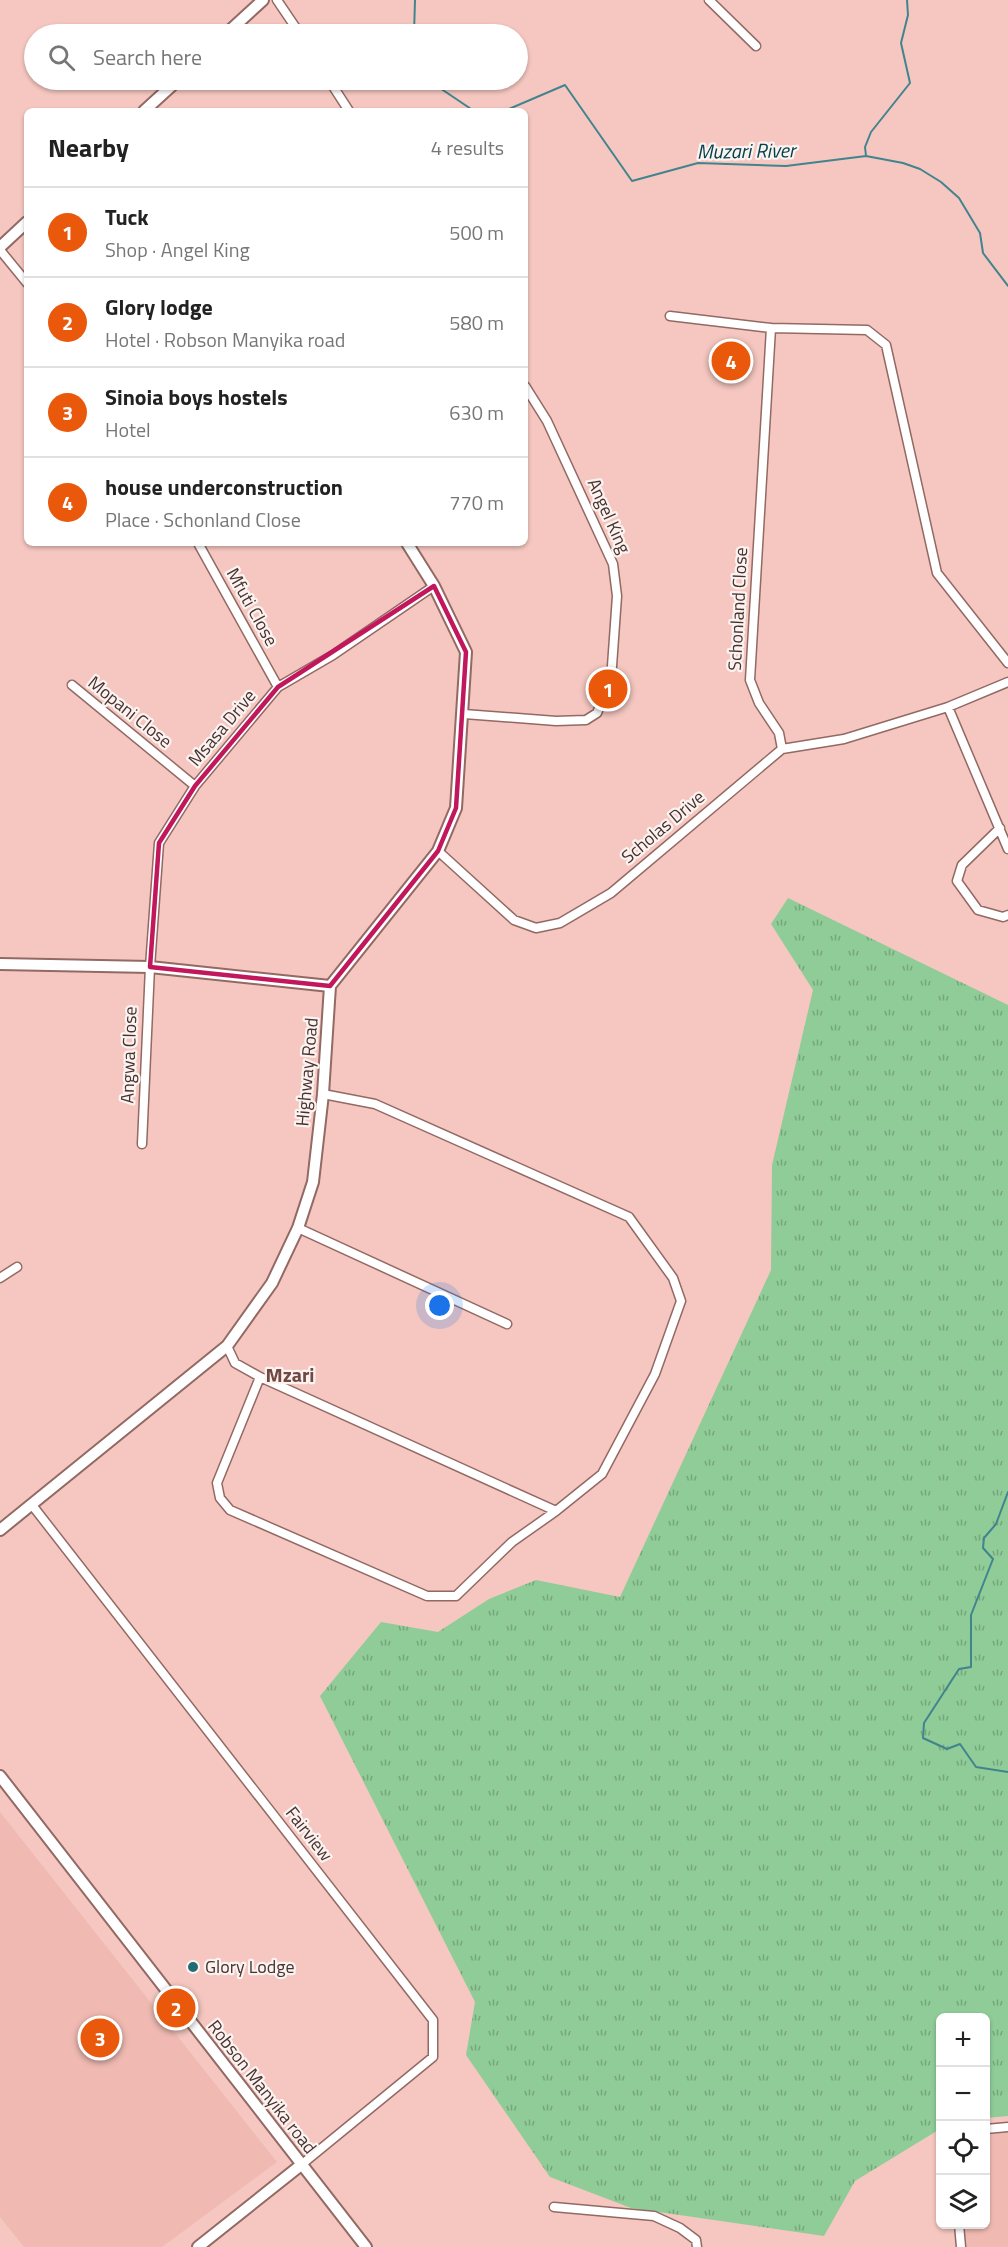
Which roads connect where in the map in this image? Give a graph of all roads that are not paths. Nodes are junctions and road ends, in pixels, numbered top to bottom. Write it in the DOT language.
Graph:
graph roads {
  1 [pos="263,0"];
  2 [pos="277,0"];
  3 [pos="709,0"];
  4 [pos="237,24"];
  5 [pos="293,24"];
  6 [pos="756,46"];
  7 [pos="167,90"];
  8 [pos="335,90"];
  9 [pos="147,108"];
  10 [pos="347,108"];
  11 [pos="24,225"];
  12 [pos="0,249"];
  13 [pos="24,279"];
  14 [pos="670,316"];
  15 [pos="771,328"];
  16 [pos="528,391"];
  17 [pos="200,546"];
  18 [pos="409,546"];
  19 [pos="434,586"];
  20 [pos="1008,663"];
  21 [pos="1008,682"];
  22 [pos="72,685"];
  23 [pos="278,687"];
  24 [pos="948,707"];
  25 [pos="464,714"];
  26 [pos="782,749"];
  27 [pos="195,786"];
  28 [pos="1000,828"];
  29 [pos="1008,849"];
  30 [pos="438,851"];
  31 [pos="1008,915"];
  32 [pos="0,964"];
  33 [pos="150,967"];
  34 [pos="330,986"];
  35 [pos="323,1094"];
  36 [pos="142,1144"];
  37 [pos="298,1228"];
  38 [pos="17,1267"];
  39 [pos="0,1278"];
  40 [pos="507,1324"];
  41 [pos="227,1346"];
  42 [pos="260,1377"];
  43 [pos="32,1505"];
  44 [pos="556,1511"];
  45 [pos="0,1530"];
  46 [pos="0,1776"];
  47 [pos="1008,2127"];
  48 [pos="990,2129"];
  49 [pos="301,2165"];
  50 [pos="554,2207"];
  51 [pos="959,2229"];
  52 [pos="198,2247"];
  53 [pos="366,2247"];
  54 [pos="697,2247"];
  55 [pos="961,2247"];
  1 -- 4 [label="street"];
  2 -- 5 [label="street"];
  3 -- 6 [label="street"];
  7 -- 9 [label="street"];
  8 -- 10 [label="street"];
  11 -- 12 [label="street"];
  12 -- 13 [label="street"];
  14 -- 15 [label="street"];
  15 -- 20 [label="street"];
  15 -- 26 [label="street, Schonland Close"];
  16 -- 25 [label="street, Angel King"];
  17 -- 23 [label="street, Mfuti Close"];
  18 -- 19 [label="street"];
  19 -- 23 [label="street, Msasa Drive"];
  19 -- 25 [label="street"];
  21 -- 24 [label="street"];
  22 -- 27 [label="street, Mopani Close"];
  23 -- 27 [label="street, Msasa Drive"];
  24 -- 26 [label="street"];
  24 -- 28 [label="street"];
  25 -- 30 [label="street"];
  26 -- 30 [label="street, Scholas Drive"];
  27 -- 33 [label="street, Msasa Drive"];
  28 -- 29 [label="street"];
  28 -- 31 [label="street"];
  30 -- 34 [label="street"];
  32 -- 33 [label="street"];
  33 -- 34 [label="street"];
  33 -- 36 [label="street, Angwa Close"];
  34 -- 35 [label="street, Highway Road"];
  35 -- 37 [label="street, Highway Road"];
  35 -- 44 [label="street"];
  37 -- 40 [label="street"];
  37 -- 41 [label="street, Highway Road"];
  38 -- 39 [label="street"];
  41 -- 42 [label="street"];
  41 -- 43 [label="street, Highway Road"];
  42 -- 44 [label="street"];
  42 -- 44 [label="street"];
  43 -- 45 [label="street, Highway Road"];
  43 -- 49 [label="street, Fairview"];
  46 -- 49 [label="street, Robson Manyika road"];
  47 -- 48 [label="street"];
  49 -- 52 [label="street"];
  49 -- 53 [label="street, Robson Manyika road"];
  50 -- 54 [label="street"];
  51 -- 55 [label="street"];
}
